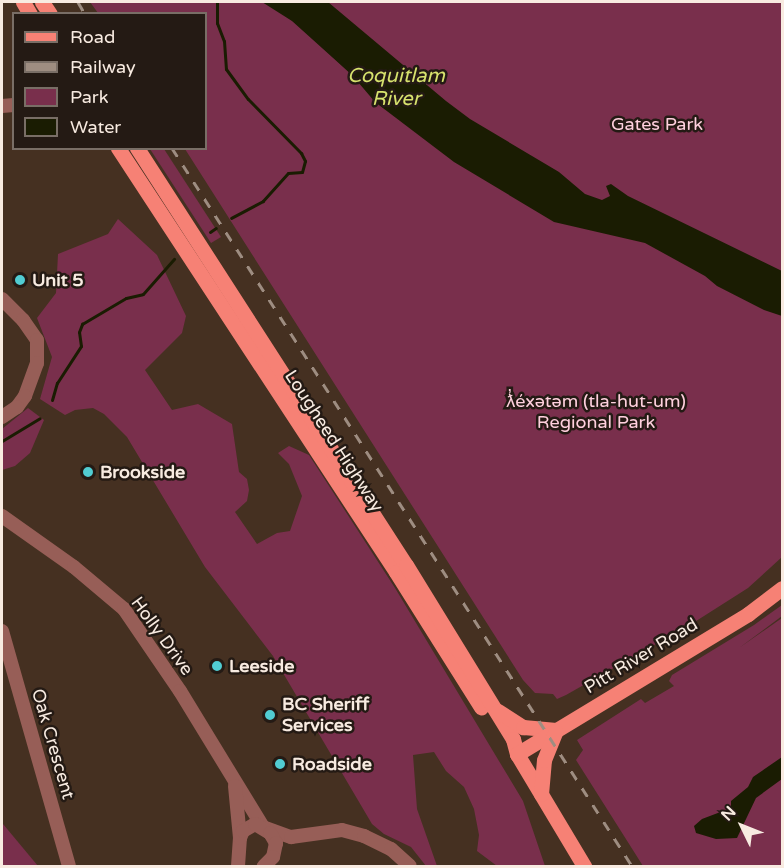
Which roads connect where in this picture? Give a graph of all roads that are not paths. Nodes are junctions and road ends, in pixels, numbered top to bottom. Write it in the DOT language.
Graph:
graph roads {
  1 [pos="119,150"];
  2 [pos="138,150"];
  3 [pos="2,299"];
  4 [pos="2,417"];
  5 [pos="2,516"];
  6 [pos="783,588"];
  7 [pos="2,631"];
  8 [pos="493,707"];
  9 [pos="556,730"];
  10 [pos="517,754"];
  11 [pos="235,784"];
  12 [pos="541,794"];
  13 [pos="263,827"];
  14 [pos="291,837"];
  15 [pos="240,838"];
  16 [pos="276,851"];
  17 [pos="241,863"];
  18 [pos="69,867"];
  19 [pos="264,867"];
  20 [pos="410,867"];
  21 [pos="584,867"];
  1 -- 10 [label="main road, Lougheed Highway"];
  2 -- 8 [label="main road, Lougheed Highway"];
  3 -- 4 [label="street"];
  5 -- 11 [label="street, Holly Drive"];
  6 -- 9 [label="main road, Pitt River Road"];
  7 -- 18 [label="street, Oak Crescent"];
  8 -- 9 [label="main road"];
  8 -- 10 [label="main road, Lougheed Highway"];
  9 -- 10 [label="main road, Pitt River Road"];
  9 -- 12 [label="main road"];
  10 -- 12 [label="main road, Lougheed Highway"];
  11 -- 13 [label="street, Holly Drive"];
  11 -- 15 [label="street, Holly Drive"];
  12 -- 21 [label="main road, Lougheed Highway"];
  13 -- 14 [label="street"];
  13 -- 15 [label="street"];
  13 -- 16 [label="street, Holly Drive"];
  14 -- 16 [label="street"];
  14 -- 20 [label="street"];
  15 -- 17 [label="street, Holly Drive"];
  16 -- 19 [label="street"];
}
